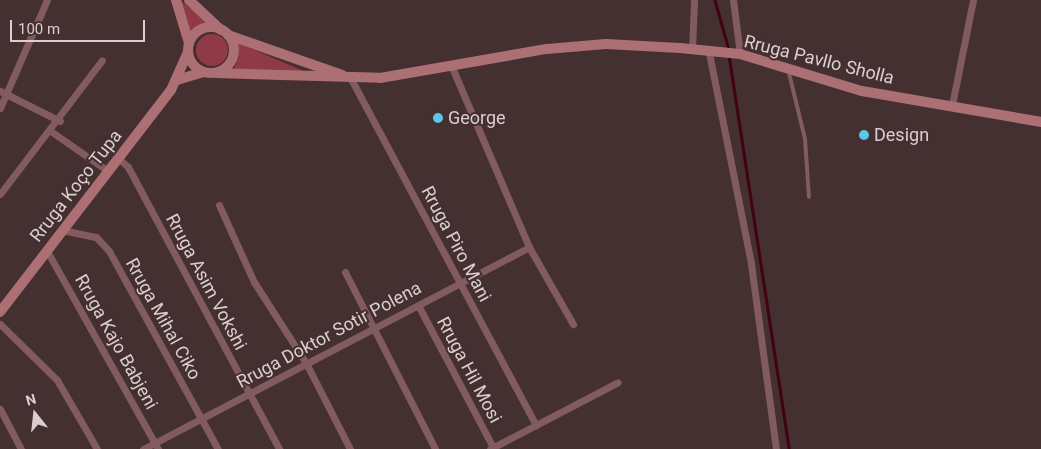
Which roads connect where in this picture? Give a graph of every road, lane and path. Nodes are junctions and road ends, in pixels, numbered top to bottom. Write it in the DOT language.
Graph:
graph roads {
  1 [pos="47,0"];
  2 [pos="176,0"];
  3 [pos="189,0"];
  4 [pos="694,0"];
  5 [pos="733,0"];
  6 [pos="974,0"];
  7 [pos="225,32"];
  8 [pos="188,48"];
  9 [pos="692,50"];
  10 [pos="709,53"];
  11 [pos="740,54"];
  12 [pos="102,60"];
  13 [pos="451,65"];
  14 [pos="788,67"];
  15 [pos="203,72"];
  16 [pos="216,72"];
  17 [pos="350,77"];
  18 [pos="177,80"];
  19 [pos="3,92"];
  20 [pos="952,105"];
  21 [pos="0,108"];
  22 [pos="60,121"];
  23 [pos="1041,122"];
  24 [pos="52,132"];
  25 [pos="118,158"];
  26 [pos="108,170"];
  27 [pos="0,194"];
  28 [pos="809,197"];
  29 [pos="219,205"];
  30 [pos="62,230"];
  31 [pos="529,246"];
  32 [pos="46,251"];
  33 [pos="345,272"];
  34 [pos="460,283"];
  35 [pos="418,305"];
  36 [pos="0,312"];
  37 [pos="0,324"];
  38 [pos="573,324"];
  39 [pos="373,329"];
  40 [pos="306,364"];
  41 [pos="618,382"];
  42 [pos="250,394"];
  43 [pos="0,409"];
  44 [pos="201,419"];
  45 [pos="536,425"];
  46 [pos="156,446"];
  47 [pos="492,448"];
  48 [pos="21,449"];
  49 [pos="97,449"];
  50 [pos="143,449"];
  51 [pos="218,449"];
  52 [pos="279,449"];
  53 [pos="350,449"];
  54 [pos="435,449"];
  55 [pos="776,449"];
  1 -- 19 [label="street"];
  2 -- 8 [label="street"];
  3 -- 7 [label="street"];
  4 -- 9 [label="street"];
  5 -- 11 [label="street"];
  6 -- 20 [label="street"];
  7 -- 8 [label="street"];
  7 -- 16 [label="street"];
  7 -- 17 [label="street, Rruga Pavllo Sholla"];
  8 -- 15 [label="street"];
  8 -- 18 [label="street, Rruga Koço Tupa"];
  9 -- 10 [label="street, Rruga Pavllo Sholla"];
  9 -- 13 [label="street, Rruga Pavllo Sholla"];
  10 -- 11 [label="street, Rruga Pavllo Sholla"];
  10 -- 55 [label="street"];
  11 -- 14 [label="street, Rruga Pavllo Sholla"];
  12 -- 22 [label="street"];
  13 -- 17 [label="street, Rruga Pavllo Sholla"];
  13 -- 31 [label="street"];
  14 -- 20 [label="street, Rruga Pavllo Sholla"];
  14 -- 28 [label="lane"];
  15 -- 16 [label="street"];
  15 -- 18 [label="street"];
  16 -- 17 [label="street, Rruga Pavllo Sholla"];
  17 -- 34 [label="street, Rruga Piro Mani"];
  18 -- 25 [label="street, Rruga Koço Tupa"];
  19 -- 21 [label="street"];
  19 -- 22 [label="street"];
  20 -- 23 [label="street, Rruga Pavllo Sholla"];
  22 -- 24 [label="street"];
  24 -- 26 [label="street"];
  24 -- 27 [label="street"];
  25 -- 26 [label="street, Rruga Koço Tupa"];
  25 -- 42 [label="street, Rruga Asim Vokshi"];
  26 -- 30 [label="street, Rruga Koço Tupa"];
  29 -- 40 [label="street"];
  30 -- 32 [label="street, Rruga Koço Tupa"];
  30 -- 44 [label="street, Rruga Mihal Ciko"];
  31 -- 34 [label="street, Rruga Doktor Sotir Polena"];
  31 -- 38 [label="street"];
  32 -- 36 [label="street, Rruga Koço Tupa"];
  32 -- 46 [label="street, Rruga Kajo Babjeni"];
  33 -- 39 [label="street"];
  34 -- 35 [label="street, Rruga Doktor Sotir Polena"];
  34 -- 45 [label="street, Rruga Piro Mani"];
  35 -- 39 [label="street, Rruga Doktor Sotir Polena"];
  35 -- 47 [label="street, Rruga Hil Mosi"];
  37 -- 49 [label="street"];
  39 -- 40 [label="street, Rruga Doktor Sotir Polena"];
  39 -- 54 [label="street"];
  40 -- 42 [label="street, Rruga Doktor Sotir Polena"];
  40 -- 53 [label="street"];
  41 -- 45 [label="street"];
  42 -- 44 [label="street, Rruga Doktor Sotir Polena"];
  42 -- 52 [label="street, Rruga Asim Vokshi"];
  43 -- 48 [label="street"];
  44 -- 46 [label="street, Rruga Doktor Sotir Polena"];
  44 -- 51 [label="street, Rruga Mihal Ciko"];
  45 -- 47 [label="street"];
  46 -- 50 [label="street, Rruga Doktor Sotir Polena"];
}
